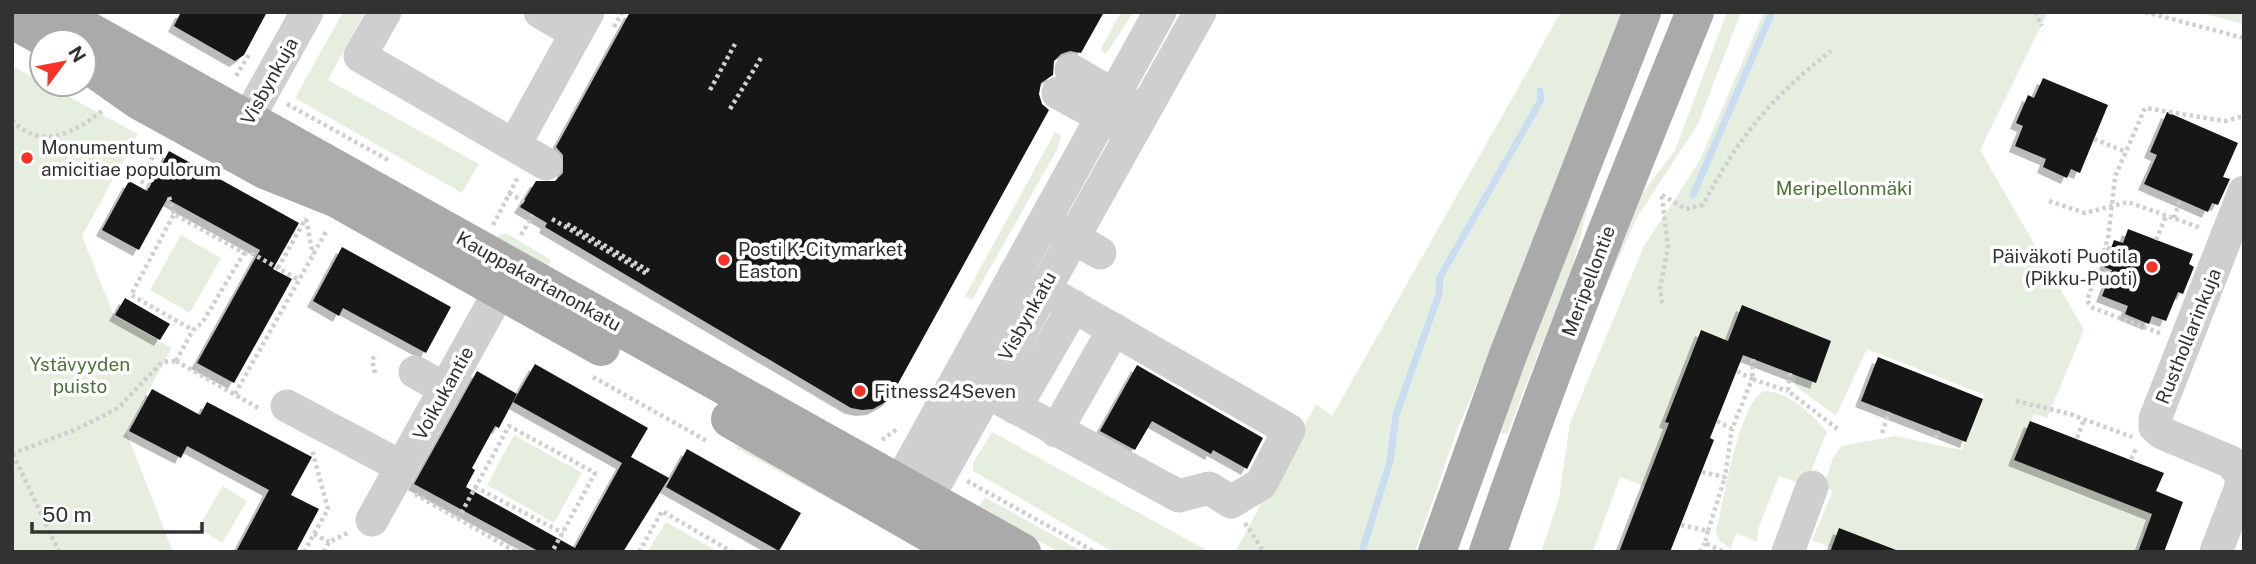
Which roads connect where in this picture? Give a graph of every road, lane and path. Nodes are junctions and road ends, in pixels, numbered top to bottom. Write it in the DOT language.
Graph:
graph roads {
  1 [pos="55,12"];
  2 [pos="384,12"];
  3 [pos="540,12"];
  4 [pos="1160,12"];
  5 [pos="1200,12"];
  6 [pos="1642,12"];
  7 [pos="1695,12"];
  8 [pos="2035,12"];
  9 [pos="2145,12"];
  10 [pos="301,14"];
  11 [pos="12,20"];
  12 [pos="582,23"];
  13 [pos="2042,26"];
  14 [pos="28,29"];
  15 [pos="2244,38"];
  16 [pos="734,44"];
  17 [pos="1831,51"];
  18 [pos="761,58"];
  19 [pos="98,72"];
  20 [pos="1065,82"];
  21 [pos="710,90"];
  22 [pos="1108,106"];
  23 [pos="105,108"];
  24 [pos="730,109"];
  25 [pos="2244,116"];
  26 [pos="12,120"];
  27 [pos="1137,122"];
  28 [pos="19,128"];
  29 [pos="12,129"];
  30 [pos="239,135"];
  31 [pos="162,139"];
  32 [pos="2094,139"];
  33 [pos="2126,152"];
  34 [pos="528,158"];
  35 [pos="149,186"];
  36 [pos="2244,192"];
  37 [pos="509,193"];
  38 [pos="169,197"];
  39 [pos="2180,199"];
  40 [pos="2049,201"];
  41 [pos="524,202"];
  42 [pos="2112,204"];
  43 [pos="174,214"];
  44 [pos="534,215"];
  45 [pos="2166,216"];
  46 [pos="2174,218"];
  47 [pos="552,219"];
  48 [pos="560,220"];
  49 [pos="495,221"];
  50 [pos="327,230"];
  51 [pos="1072,237"];
  52 [pos="2227,238"];
  53 [pos="2157,240"];
  54 [pos="244,253"];
  55 [pos="313,256"];
  56 [pos="511,264"];
  57 [pos="278,268"];
  58 [pos="299,280"];
  59 [pos="1029,281"];
  60 [pos="1074,306"];
  61 [pos="1663,307"];
  62 [pos="1114,329"];
  63 [pos="192,330"];
  64 [pos="2166,336"];
  65 [pos="376,353"];
  66 [pos="1753,359"];
  67 [pos="1737,371"];
  68 [pos="415,372"];
  69 [pos="375,373"];
  70 [pos="1790,373"];
  71 [pos="591,375"];
  72 [pos="1752,379"];
  73 [pos="445,389"];
  74 [pos="985,391"];
  75 [pos="1788,391"];
  76 [pos="234,394"];
  77 [pos="2017,401"];
  78 [pos="287,406"];
  79 [pos="1015,408"];
  80 [pos="1889,412"];
  81 [pos="2084,420"];
  82 [pos="1717,421"];
  83 [pos="685,429"];
  84 [pos="1732,429"];
  85 [pos="1839,430"];
  86 [pos="1056,431"];
  87 [pos="1938,431"];
  88 [pos="1882,433"];
  89 [pos="1935,438"];
  90 [pos="2077,438"];
  91 [pos="2140,441"];
  92 [pos="312,448"];
  93 [pos="12,454"];
  94 [pos="1702,472"];
  95 [pos="398,474"];
  96 [pos="1725,477"];
  97 [pos="961,478"];
  98 [pos="475,487"];
  99 [pos="1812,487"];
  100 [pos="909,500"];
  101 [pos="458,519"];
  102 [pos="372,520"];
  103 [pos="1681,525"];
  104 [pos="1708,531"];
  105 [pos="563,533"];
  106 [pos="314,534"];
  107 [pos="329,542"];
  108 [pos="1705,544"];
  109 [pos="59,552"];
  110 [pos="304,552"];
  111 [pos="516,552"];
  112 [pos="552,552"];
  113 [pos="639,552"];
  114 [pos="732,552"];
  115 [pos="962,552"];
  116 [pos="1021,552"];
  117 [pos="1095,552"];
  118 [pos="1437,552"];
  119 [pos="1488,552"];
  120 [pos="1700,552"];
  121 [pos="1724,552"];
  122 [pos="1788,552"];
  123 [pos="2216,552"];
  1 -- 30 [label="main road, Kauppakartanonkatu"];
  2 -- 34 [label="street"];
  3 -- 12 [label="street"];
  4 -- 22 [label="street, Visbynkatu"];
  5 -- 27 [label="street, Visbynkatu"];
  6 -- 118 [label="main road"];
  7 -- 119 [label="main road, Meripellontie"];
  8 -- 13 [label="path"];
  9 -- 15 [label="path"];
  10 -- 30 [label="street, Visbynkuja"];
  11 -- 14 [label="main road"];
  12 -- 34 [label="street"];
  16 -- 21 [label="path"];
  17 -- 61 [label="path"];
  18 -- 24 [label="path"];
  19 -- 30 [label="main road, Kauppakartanonkatu"];
  20 -- 22 [label="street"];
  22 -- 27 [label="street"];
  22 -- 51 [label="street, Visbynkatu"];
  23 -- 28 [label="path"];
  25 -- 33 [label="path"];
  26 -- 28 [label="path"];
  27 -- 51 [label="street, Visbynkatu"];
  28 -- 29 [label="path"];
  30 -- 56 [label="main road, Kauppakartanonkatu"];
  31 -- 35 [label="path"];
  32 -- 33 [label="path"];
  33 -- 42 [label="path"];
  34 -- 37 [label="path"];
  36 -- 52 [label="street, Rusthollarinkuja"];
  37 -- 41 [label="path"];
  37 -- 49 [label="path"];
  38 -- 43 [label="path"];
  39 -- 46 [label="path"];
  40 -- 42 [label="path"];
  42 -- 45 [label="path"];
  42 -- 64 [label="path"];
  43 -- 54 [label="path"];
  43 -- 63 [label="path"];
  44 -- 56 [label="path"];
  45 -- 46 [label="path"];
  45 -- 53 [label="path"];
  46 -- 52 [label="path"];
  47 -- 48 [label="path"];
  50 -- 55 [label="path"];
  51 -- 59 [label="street, Visbynkatu"];
  52 -- 123 [label="street, Rusthollarinkuja"];
  54 -- 57 [label="path"];
  54 -- 63 [label="path"];
  55 -- 57 [label="path"];
  55 -- 58 [label="path"];
  56 -- 73 [label="street, Voikukantie"];
  56 -- 100 [label="main road, Kauppakartanonkatu"];
  57 -- 58 [label="path"];
  58 -- 76 [label="path"];
  59 -- 60 [label="street"];
  59 -- 74 [label="street, Visbynkatu"];
  59 -- 100 [label="street, Visbynkatu"];
  60 -- 62 [label="street"];
  60 -- 79 [label="street"];
  62 -- 86 [label="street"];
  62 -- 86 [label="street"];
  63 -- 93 [label="path"];
  65 -- 69 [label="path"];
  66 -- 72 [label="path"];
  67 -- 72 [label="path"];
  68 -- 73 [label="street"];
  70 -- 75 [label="path"];
  71 -- 83 [label="path"];
  72 -- 75 [label="path"];
  72 -- 84 [label="path"];
  73 -- 95 [label="street, Voikukantie"];
  74 -- 79 [label="street"];
  74 -- 100 [label="street, Visbynkatu"];
  75 -- 85 [label="path"];
  77 -- 81 [label="path"];
  78 -- 95 [label="street"];
  79 -- 86 [label="street"];
  80 -- 88 [label="path"];
  81 -- 90 [label="path"];
  81 -- 91 [label="path"];
  82 -- 84 [label="path"];
  84 -- 96 [label="path"];
  87 -- 89 [label="path"];
  92 -- 106 [label="path"];
  93 -- 109 [label="path"];
  94 -- 96 [label="path"];
  95 -- 101 [label="path"];
  95 -- 102 [label="street, Voikukantie"];
  96 -- 104 [label="path"];
  97 -- 117 [label="path"];
  98 -- 101 [label="path"];
  98 -- 105 [label="path"];
  98 -- 105 [label="path"];
  99 -- 122 [label="street"];
  100 -- 115 [label="main road, Kauppakartanonkatu"];
  100 -- 116 [label="main road, Kauppakartanonkatu"];
  101 -- 111 [label="path"];
  103 -- 104 [label="path"];
  104 -- 108 [label="path"];
  105 -- 112 [label="path"];
  106 -- 107 [label="path"];
  106 -- 110 [label="path"];
  108 -- 120 [label="path"];
  108 -- 121 [label="path"];
  113 -- 114 [label="path"];
}
